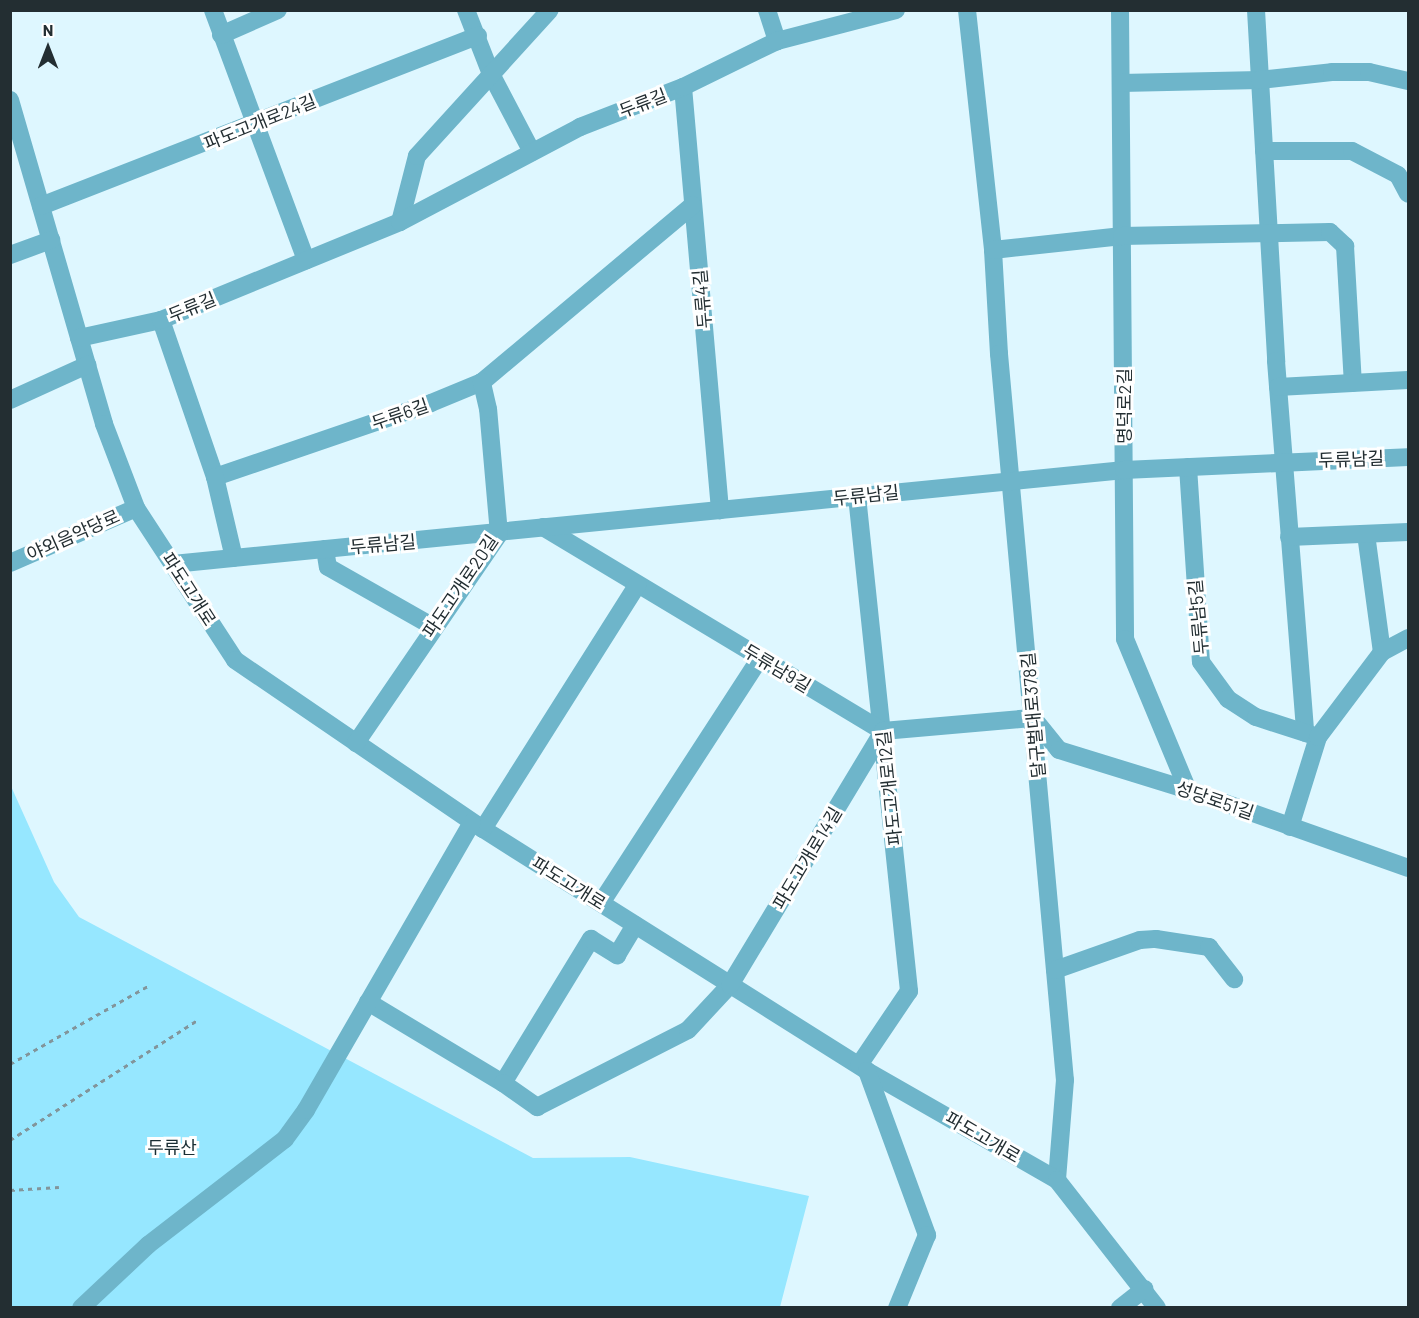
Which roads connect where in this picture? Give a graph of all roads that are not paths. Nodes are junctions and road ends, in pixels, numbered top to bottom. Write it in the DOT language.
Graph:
graph roads {
  1 [pos="213,10"];
  2 [pos="278,10"];
  3 [pos="466,10"];
  4 [pos="550,10"];
  5 [pos="767,10"];
  6 [pos="896,10"];
  7 [pos="968,10"];
  8 [pos="1120,10"];
  9 [pos="1257,10"];
  10 [pos="221,35"];
  11 [pos="478,36"];
  12 [pos="777,41"];
  13 [pos="491,74"];
  14 [pos="1260,80"];
  15 [pos="1408,81"];
  16 [pos="1121,83"];
  17 [pos="683,87"];
  18 [pos="10,100"];
  19 [pos="254,125"];
  20 [pos="1264,151"];
  21 [pos="532,152"];
  22 [pos="1403,170"];
  23 [pos="1408,194"];
  24 [pos="693,205"];
  25 [pos="41,206"];
  26 [pos="400,222"];
  27 [pos="1268,231"];
  28 [pos="1122,236"];
  29 [pos="51,240"];
  30 [pos="993,250"];
  31 [pos="10,255"];
  32 [pos="306,260"];
  33 [pos="161,320"];
  34 [pos="79,338"];
  35 [pos="87,365"];
  36 [pos="1408,381"];
  37 [pos="482,382"];
  38 [pos="1353,383"];
  39 [pos="1278,387"];
  40 [pos="10,400"];
  41 [pos="1408,457"];
  42 [pos="1284,462"];
  43 [pos="1188,466"];
  44 [pos="1124,470"];
  45 [pos="215,477"];
  46 [pos="1012,481"];
  47 [pos="857,496"];
  48 [pos="136,508"];
  49 [pos="720,510"];
  50 [pos="543,527"];
  51 [pos="1408,532"];
  52 [pos="499,534"];
  53 [pos="1366,534"];
  54 [pos="1289,537"];
  55 [pos="325,549"];
  56 [pos="234,558"];
  57 [pos="10,563"];
  58 [pos="172,564"];
  59 [pos="637,585"];
  60 [pos="432,626"];
  61 [pos="1408,638"];
  62 [pos="1382,652"];
  63 [pos="760,658"];
  64 [pos="1033,717"];
  65 [pos="883,731"];
  66 [pos="1311,735"];
  67 [pos="356,743"];
  68 [pos="1188,790"];
  69 [pos="478,825"];
  70 [pos="1290,827"];
  71 [pos="1408,868"];
  72 [pos="601,903"];
  73 [pos="635,925"];
  74 [pos="1055,970"];
  75 [pos="1234,979"];
  76 [pos="730,985"];
  77 [pos="368,1002"];
  78 [pos="863,1068"];
  79 [pos="503,1083"];
  80 [pos="1057,1180"];
  81 [pos="1144,1289"];
  82 [pos="81,1308"];
  83 [pos="897,1308"];
  84 [pos="1120,1308"];
  85 [pos="1157,1308"];
  1 -- 10 [label="street"];
  2 -- 10 [label="street"];
  3 -- 11 [label="street"];
  4 -- 13 [label="street"];
  5 -- 12 [label="street"];
  6 -- 12 [label="street, 두류길"];
  7 -- 30 [label="street, 달구벌대로378길"];
  8 -- 16 [label="street, 명덕로2길"];
  9 -- 14 [label="street"];
  10 -- 19 [label="street"];
  11 -- 13 [label="street"];
  11 -- 19 [label="street, 파도고개로24길"];
  12 -- 17 [label="street, 두류길"];
  13 -- 21 [label="street"];
  13 -- 26 [label="street"];
  14 -- 15 [label="street"];
  14 -- 16 [label="street"];
  14 -- 20 [label="street"];
  16 -- 28 [label="street, 명덕로2길"];
  17 -- 21 [label="street, 두류길"];
  17 -- 24 [label="street, 두류4길"];
  18 -- 25 [label="street, 파도고개로"];
  19 -- 25 [label="street, 파도고개로24길"];
  19 -- 32 [label="street"];
  20 -- 22 [label="street"];
  20 -- 27 [label="street"];
  21 -- 26 [label="street, 두류길"];
  22 -- 23 [label="street"];
  24 -- 37 [label="street, 두류6길"];
  24 -- 49 [label="street, 두류4길"];
  25 -- 29 [label="street, 파도고개로"];
  26 -- 32 [label="street, 두류길"];
  27 -- 28 [label="street"];
  27 -- 38 [label="street"];
  27 -- 39 [label="street"];
  28 -- 30 [label="street"];
  28 -- 44 [label="street, 명덕로2길"];
  29 -- 31 [label="street"];
  29 -- 34 [label="street, 파도고개로"];
  30 -- 46 [label="street, 달구벌대로378길"];
  32 -- 33 [label="street, 두류길"];
  33 -- 34 [label="street, 두류길"];
  33 -- 45 [label="street"];
  34 -- 35 [label="street, 파도고개로"];
  35 -- 40 [label="street"];
  35 -- 48 [label="street, 파도고개로"];
  36 -- 38 [label="street"];
  37 -- 45 [label="street, 두류6길"];
  37 -- 52 [label="street, 파도고개로20길"];
  38 -- 39 [label="street"];
  39 -- 42 [label="street"];
  41 -- 42 [label="street, 두류남길"];
  42 -- 43 [label="street, 두류남길"];
  42 -- 54 [label="street"];
  43 -- 44 [label="street, 두류남길"];
  43 -- 66 [label="street, 두류남5길"];
  44 -- 46 [label="street, 두류남길"];
  44 -- 68 [label="street, 명덕로2길"];
  45 -- 56 [label="street"];
  46 -- 47 [label="street, 두류남길"];
  46 -- 64 [label="street, 달구벌대로378길"];
  47 -- 49 [label="street, 두류남길"];
  47 -- 65 [label="street, 파도고개로12길"];
  48 -- 57 [label="street, 야외음악당로"];
  48 -- 58 [label="street, 파도고개로"];
  49 -- 50 [label="street, 두류남길"];
  50 -- 52 [label="street, 두류남길"];
  50 -- 59 [label="street, 두류남9길"];
  51 -- 53 [label="street"];
  52 -- 55 [label="street, 두류남길"];
  52 -- 60 [label="street, 파도고개로20길"];
  53 -- 54 [label="street"];
  53 -- 62 [label="street"];
  54 -- 66 [label="street"];
  55 -- 56 [label="street, 두류남길"];
  55 -- 60 [label="street, 두류남길"];
  56 -- 58 [label="street, 두류남길"];
  58 -- 67 [label="street, 파도고개로"];
  59 -- 63 [label="street, 두류남9길"];
  59 -- 69 [label="street"];
  60 -- 67 [label="street, 파도고개로20길"];
  61 -- 62 [label="street"];
  62 -- 66 [label="street"];
  63 -- 65 [label="street, 두류남9길"];
  63 -- 72 [label="street"];
  64 -- 65 [label="street"];
  64 -- 68 [label="street, 성당로51길"];
  64 -- 74 [label="street, 달구벌대로378길"];
  65 -- 76 [label="street, 파도고개로14길"];
  65 -- 78 [label="street, 파도고개로12길"];
  66 -- 70 [label="street"];
  67 -- 69 [label="street, 파도고개로"];
  68 -- 70 [label="street, 성당로51길"];
  69 -- 72 [label="street, 파도고개로"];
  69 -- 77 [label="street"];
  70 -- 71 [label="street, 성당로51길"];
  72 -- 73 [label="street, 파도고개로"];
  73 -- 76 [label="street, 파도고개로"];
  73 -- 79 [label="street"];
  74 -- 75 [label="street"];
  74 -- 80 [label="street, 달구벌대로378길"];
  76 -- 78 [label="street, 파도고개로"];
  76 -- 79 [label="street, 파도고개로14길"];
  77 -- 79 [label="street"];
  77 -- 82 [label="street"];
  78 -- 80 [label="street, 파도고개로"];
  78 -- 83 [label="street"];
  80 -- 81 [label="street, 파도고개로"];
  81 -- 84 [label="street"];
  81 -- 85 [label="street, 파도고개로"];
}
